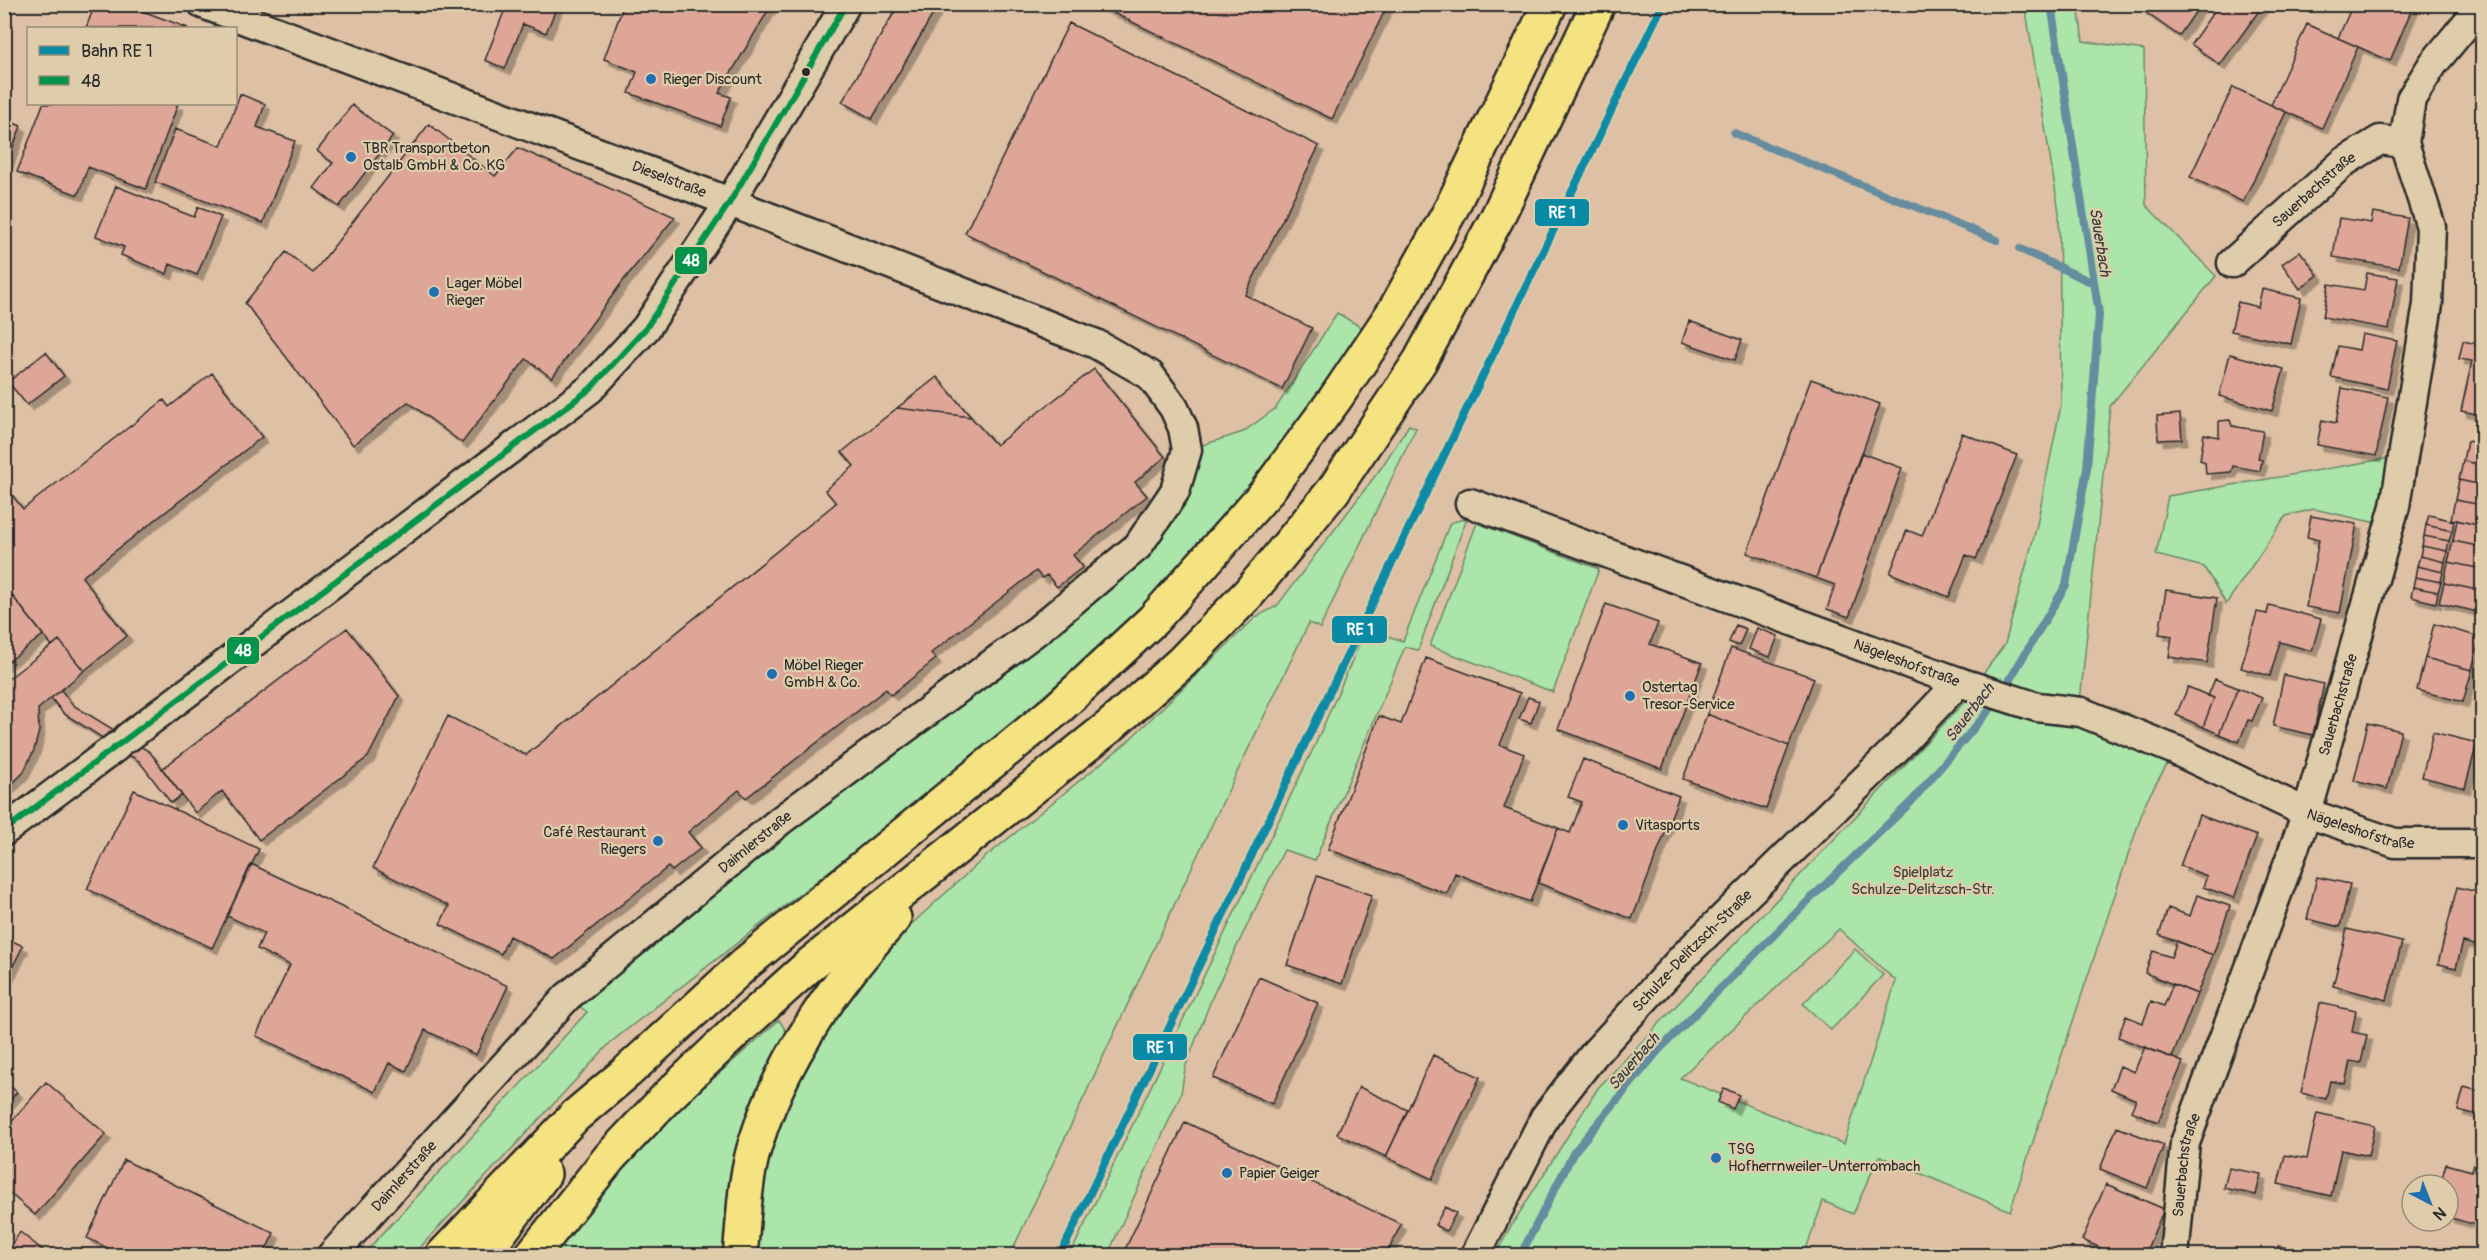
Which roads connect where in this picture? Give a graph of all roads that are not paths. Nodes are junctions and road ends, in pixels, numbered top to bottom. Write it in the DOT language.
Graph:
graph roads {
  1 [pos="203,4"];
  2 [pos="846,4"];
  3 [pos="1550,4"];
  4 [pos="1598,4"];
  5 [pos="2478,6"];
  6 [pos="2404,143"];
  7 [pos="730,202"];
  8 [pos="2232,262"];
  9 [pos="1187,450"];
  10 [pos="1470,502"];
  11 [pos="1967,684"];
  12 [pos="2307,813"];
  13 [pos="4,831"];
  14 [pos="972,837"];
  15 [pos="2482,843"];
  16 [pos="627,1072"];
  17 [pos="331,1256"];
  18 [pos="442,1256"];
  19 [pos="482,1256"];
  20 [pos="531,1256"];
  21 [pos="740,1256"];
  22 [pos="1475,1256"];
  23 [pos="2174,1256"];
  1 -- 7 [label="street, Dieselstraße"];
  2 -- 7 [label="street"];
  3 -- 16 [label="highway"];
  4 -- 14 [label="highway"];
  5 -- 6 [label="street, Sauerbachstraße"];
  6 -- 8 [label="street, Sauerbachstraße"];
  6 -- 12 [label="street, Sauerbachstraße"];
  7 -- 9 [label="street, Dieselstraße"];
  7 -- 13 [label="street"];
  9 -- 17 [label="street, Daimlerstraße"];
  10 -- 11 [label="street, Nägeleshofstraße"];
  11 -- 12 [label="street, Nägeleshofstraße"];
  11 -- 22 [label="street, Schulze-Delitzsch-Straße"];
  12 -- 15 [label="street, Nägeleshofstraße"];
  12 -- 23 [label="street, Sauerbachstraße"];
  14 -- 20 [label="highway"];
  14 -- 21 [label="highway"];
  16 -- 18 [label="highway"];
  16 -- 19 [label="highway"];
}
